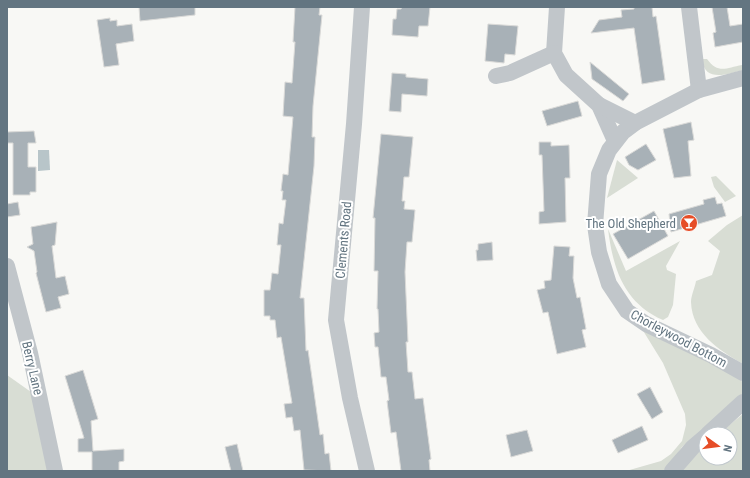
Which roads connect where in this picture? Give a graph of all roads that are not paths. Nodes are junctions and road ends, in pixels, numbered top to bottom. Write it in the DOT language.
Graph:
graph roads {
  1 [pos="362,7"];
  2 [pos="557,7"];
  3 [pos="689,7"];
  4 [pos="554,53"];
  5 [pos="496,76"];
  6 [pos="743,78"];
  7 [pos="700,90"];
  8 [pos="599,105"];
  9 [pos="635,123"];
  10 [pos="615,142"];
  11 [pos="7,266"];
  12 [pos="743,373"];
  13 [pos="743,402"];
  14 [pos="717,426"];
  15 [pos="698,443"];
  16 [pos="55,471"];
  17 [pos="367,471"];
  18 [pos="672,471"];
  1 -- 17 [label="street, Clements Road"];
  2 -- 4 [label="street"];
  3 -- 7 [label="street"];
  4 -- 5 [label="street"];
  4 -- 8 [label="street"];
  6 -- 7 [label="street, Chorleywood Bottom"];
  7 -- 9 [label="street, Chorleywood Bottom"];
  8 -- 9 [label="street"];
  8 -- 10 [label="street"];
  9 -- 10 [label="street, Chorleywood Bottom"];
  10 -- 12 [label="street, Chorleywood Bottom"];
  11 -- 16 [label="street, Berry Lane"];
  13 -- 14 [label="street"];
  15 -- 18 [label="street"];
}
